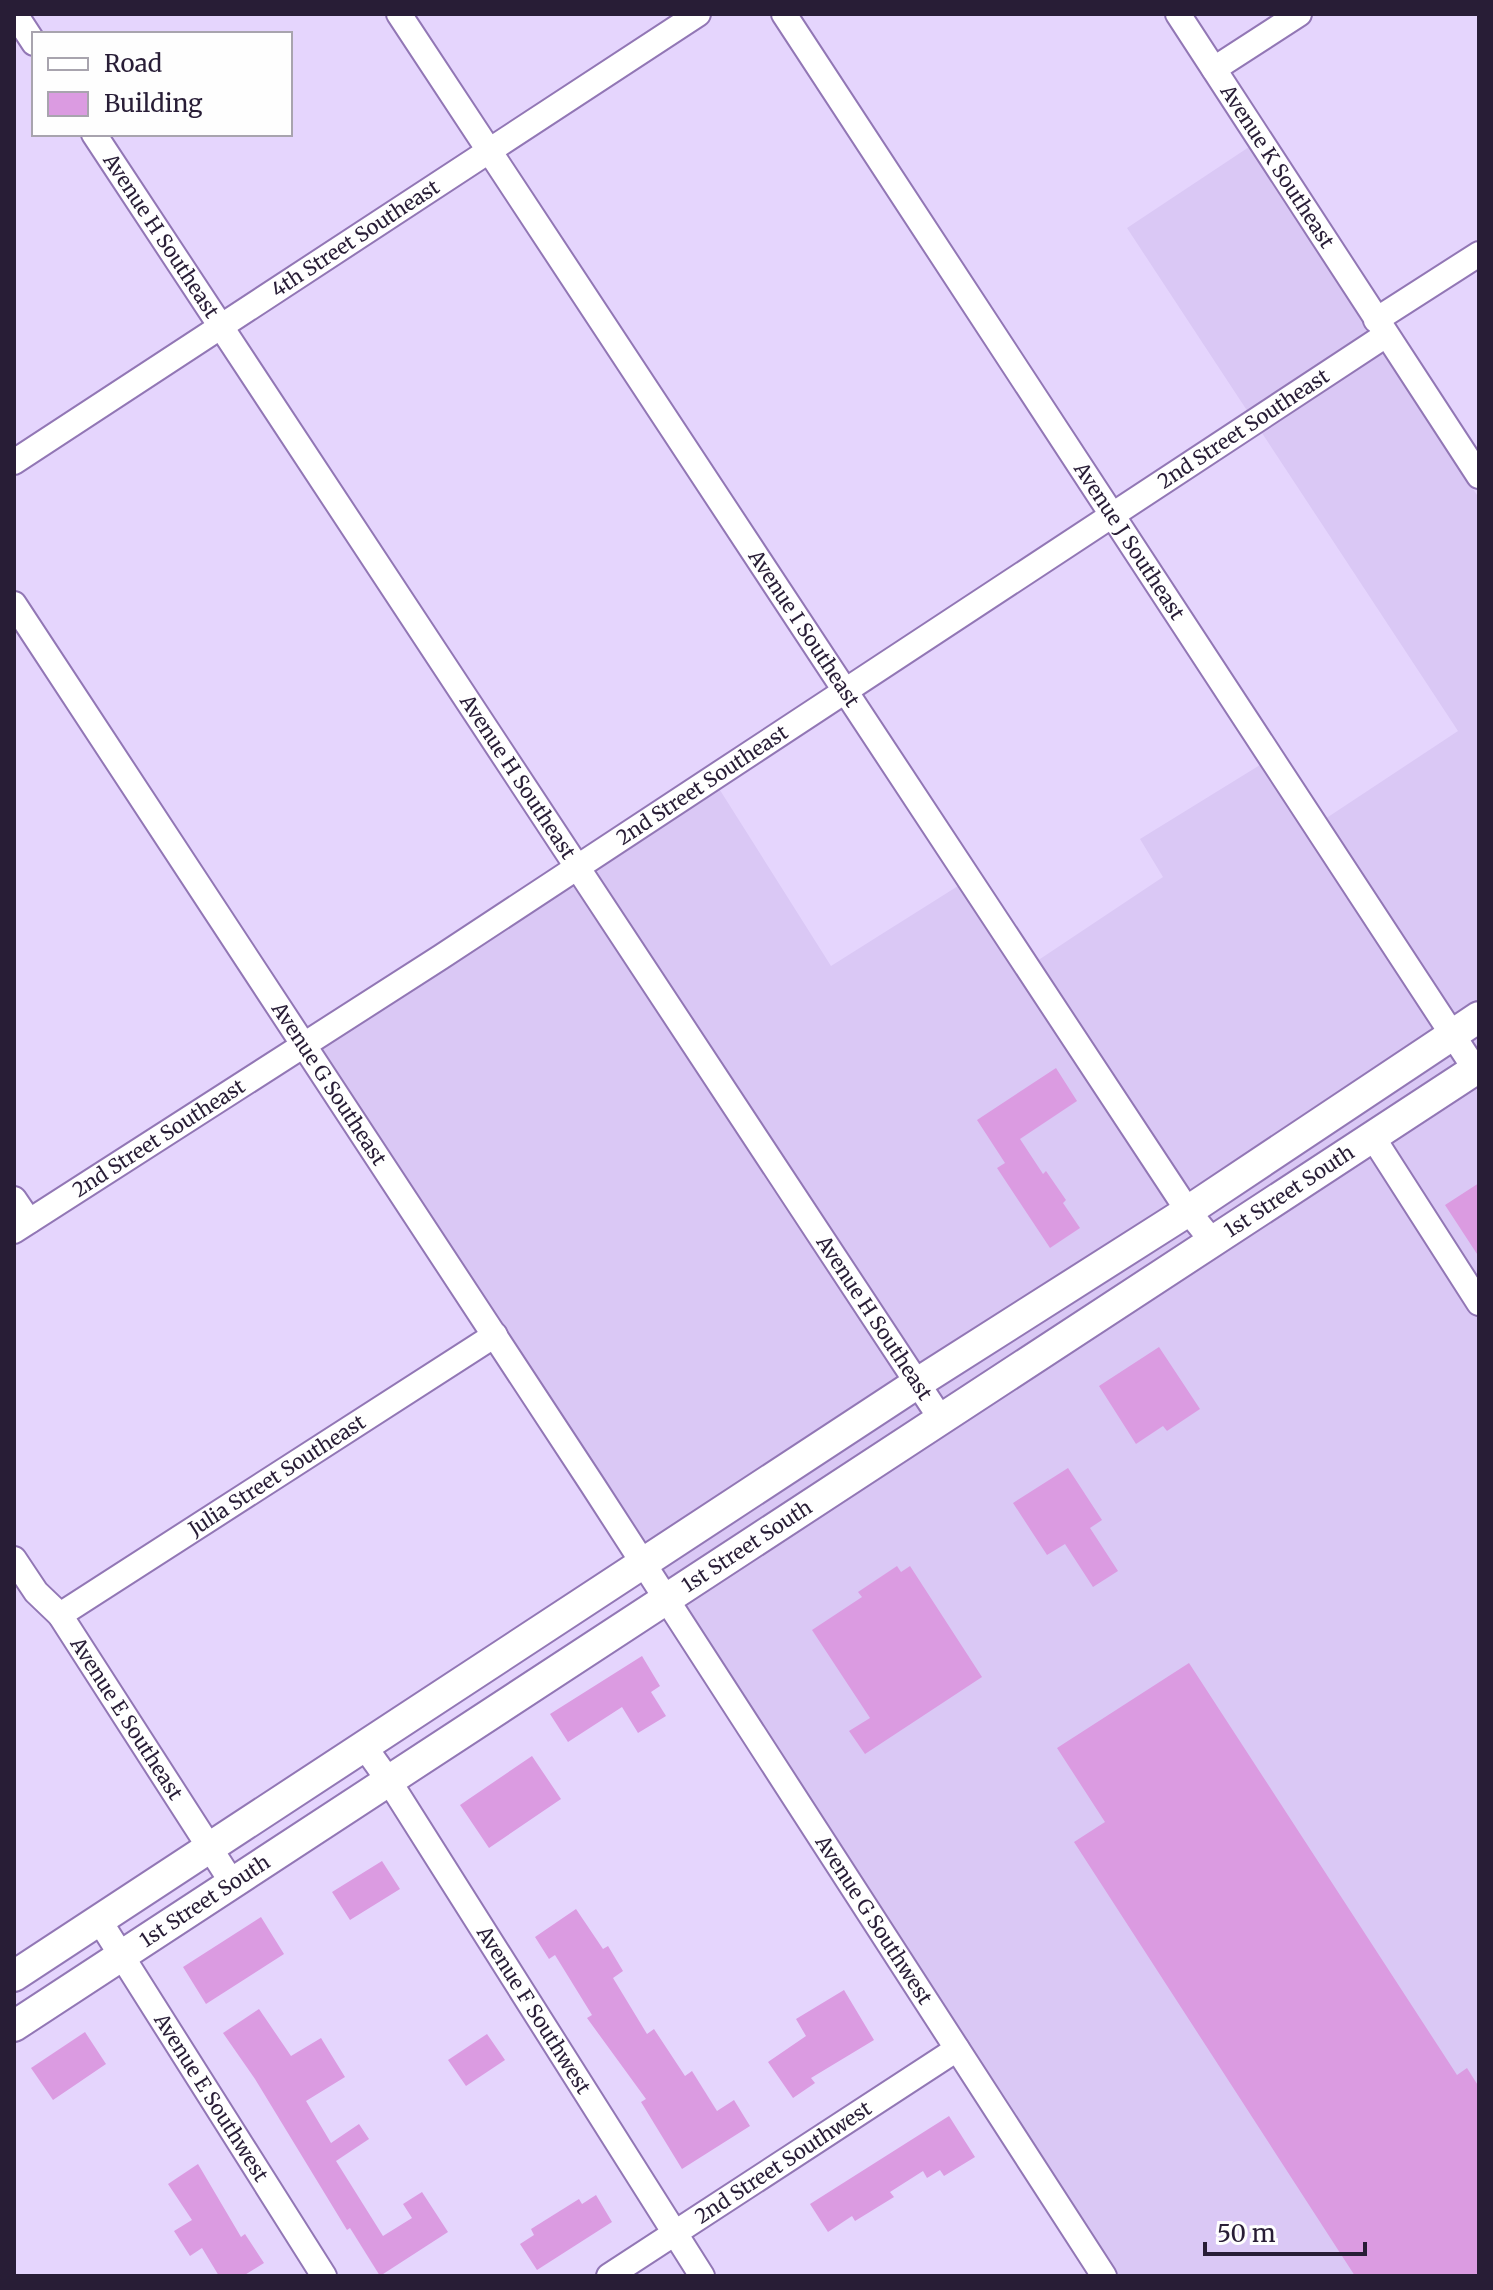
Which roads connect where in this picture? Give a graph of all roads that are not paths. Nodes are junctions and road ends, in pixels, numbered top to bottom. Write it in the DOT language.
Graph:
graph roads {
  1 [pos="15,14"];
  2 [pos="399,14"];
  3 [pos="698,14"];
  4 [pos="784,14"];
  5 [pos="1178,14"];
  6 [pos="1299,14"];
  7 [pos="32,40"];
  8 [pos="1214,69"];
  9 [pos="95,136"];
  10 [pos="489,150"];
  11 [pos="1479,254"];
  12 [pos="220,326"];
  13 [pos="1381,328"];
  14 [pos="14,462"];
  15 [pos="1479,476"];
  16 [pos="1113,515"];
  17 [pos="14,604"];
  18 [pos="844,691"];
  19 [pos="575,867"];
  20 [pos="1479,1017"];
  21 [pos="1452,1035"];
  22 [pos="303,1046"];
  23 [pos="1477,1068"];
  24 [pos="1372,1136"];
  25 [pos="14,1199"];
  26 [pos="1188,1211"];
  27 [pos="21,1226"];
  28 [pos="1213,1242"];
  29 [pos="1479,1303"];
  30 [pos="495,1335"];
  31 [pos="916,1384"];
  32 [pos="941,1419"];
  33 [pos="14,1559"];
  34 [pos="644,1564"];
  35 [pos="667,1600"];
  36 [pos="60,1615"];
  37 [pos="364,1746"];
  38 [pos="389,1781"];
  39 [pos="210,1847"];
  40 [pos="233,1884"];
  41 [pos="99,1920"];
  42 [pos="123,1955"];
  43 [pos="14,1976"];
  44 [pos="14,2026"];
  45 [pos="957,2049"];
  46 [pos="674,2233"];
  47 [pos="324,2276"];
  48 [pos="609,2276"];
  49 [pos="702,2276"];
  50 [pos="1104,2276"];
  1 -- 7 [label="street"];
  2 -- 10 [label="street, Avenue I Southeast"];
  3 -- 10 [label="street, 4th Street Southeast"];
  4 -- 16 [label="street, Avenue J Southeast"];
  5 -- 8 [label="street, Avenue K Southeast"];
  6 -- 8 [label="street"];
  8 -- 13 [label="street, Avenue K Southeast"];
  9 -- 12 [label="street, Avenue H Southeast"];
  10 -- 12 [label="street, 4th Street Southeast"];
  10 -- 18 [label="street, Avenue I Southeast"];
  11 -- 13 [label="street"];
  12 -- 14 [label="street, 4th Street Southeast"];
  12 -- 19 [label="street, Avenue H Southeast"];
  13 -- 15 [label="street, Avenue K Southeast"];
  13 -- 16 [label="street, 2nd Street Southeast"];
  16 -- 18 [label="street, 2nd Street Southeast"];
  16 -- 21 [label="street, Avenue J Southeast"];
  17 -- 22 [label="street, Avenue G Southeast"];
  18 -- 19 [label="street, 2nd Street Southeast"];
  18 -- 26 [label="street, Avenue I Southeast"];
  19 -- 22 [label="street, 2nd Street Southeast"];
  19 -- 31 [label="street, Avenue H Southeast"];
  20 -- 21 [label="main road, 1st Street South"];
  21 -- 23 [label="street, Avenue J Southeast"];
  21 -- 26 [label="main road, 1st Street South"];
  22 -- 27 [label="street, 2nd Street Southeast"];
  22 -- 30 [label="street, Avenue G Southeast"];
  23 -- 24 [label="main road, 1st Street South"];
  24 -- 28 [label="main road, 1st Street South"];
  24 -- 29 [label="street"];
  25 -- 27 [label="street"];
  26 -- 28 [label="street, Avenue I Southeast"];
  26 -- 31 [label="main road, 1st Street South"];
  28 -- 32 [label="main road, 1st Street South"];
  30 -- 34 [label="street, Avenue G Southeast"];
  30 -- 36 [label="street, Julia Street Southeast"];
  31 -- 32 [label="street, Avenue H Southeast"];
  31 -- 34 [label="main road, 1st Street South"];
  32 -- 35 [label="main road, 1st Street South"];
  33 -- 36 [label="street, Avenue E Southeast"];
  34 -- 35 [label="street, Avenue G Southwest"];
  34 -- 37 [label="main road, 1st Street South"];
  35 -- 38 [label="main road, 1st Street South"];
  35 -- 45 [label="street, Avenue G Southwest"];
  36 -- 39 [label="street, Avenue E Southeast"];
  37 -- 38 [label="street, Avenue F Southwest"];
  37 -- 39 [label="main road, 1st Street South"];
  38 -- 40 [label="main road, 1st Street South"];
  38 -- 46 [label="street, Avenue F Southwest"];
  39 -- 40 [label="street, Avenue E Southeast"];
  39 -- 41 [label="main road, 1st Street South"];
  40 -- 42 [label="main road, 1st Street South"];
  41 -- 42 [label="street, Avenue E Southwest"];
  41 -- 43 [label="main road, 1st Street South"];
  42 -- 44 [label="main road, 1st Street South"];
  42 -- 47 [label="street, Avenue E Southwest"];
  45 -- 46 [label="street, 2nd Street Southwest"];
  45 -- 50 [label="street, Avenue G Southwest"];
  46 -- 48 [label="street, 2nd Street Southwest"];
  46 -- 49 [label="street, Avenue F Southwest"];
}
